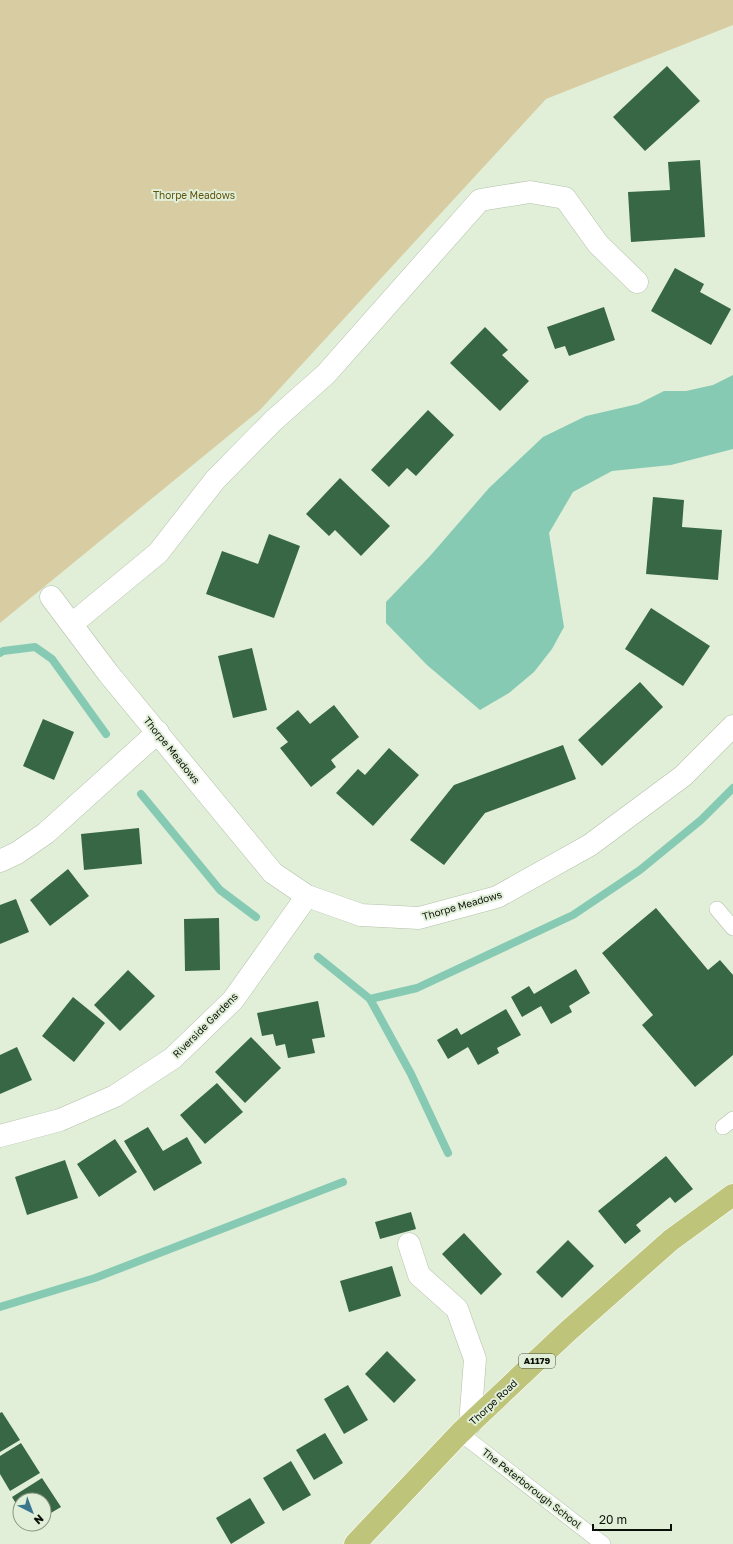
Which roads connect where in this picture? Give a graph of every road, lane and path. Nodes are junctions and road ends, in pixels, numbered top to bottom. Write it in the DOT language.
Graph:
graph roads {
  1 [pos="637,282"];
  2 [pos="51,597"];
  3 [pos="72,624"];
  4 [pos="733,726"];
  5 [pos="158,732"];
  6 [pos="0,861"];
  7 [pos="306,896"];
  8 [pos="717,909"];
  9 [pos="733,928"];
  10 [pos="0,1136"];
  11 [pos="733,1194"];
  12 [pos="409,1244"];
  13 [pos="465,1429"];
  14 [pos="355,1544"];
  15 [pos="603,1544"];
  1 -- 3 [label="street"];
  2 -- 3 [label="street, Thorpe Meadows"];
  3 -- 5 [label="street, Thorpe Meadows"];
  4 -- 7 [label="street, Thorpe Meadows"];
  5 -- 6 [label="street"];
  5 -- 7 [label="street, Thorpe Meadows"];
  7 -- 10 [label="street, Riverside Gardens"];
  8 -- 9 [label="lane"];
  11 -- 13 [label="main road, Thorpe Road / A1179"];
  12 -- 13 [label="street"];
  13 -- 14 [label="main road, Thorpe Road / A1179"];
  13 -- 15 [label="lane, The Peterborough School"];
}
